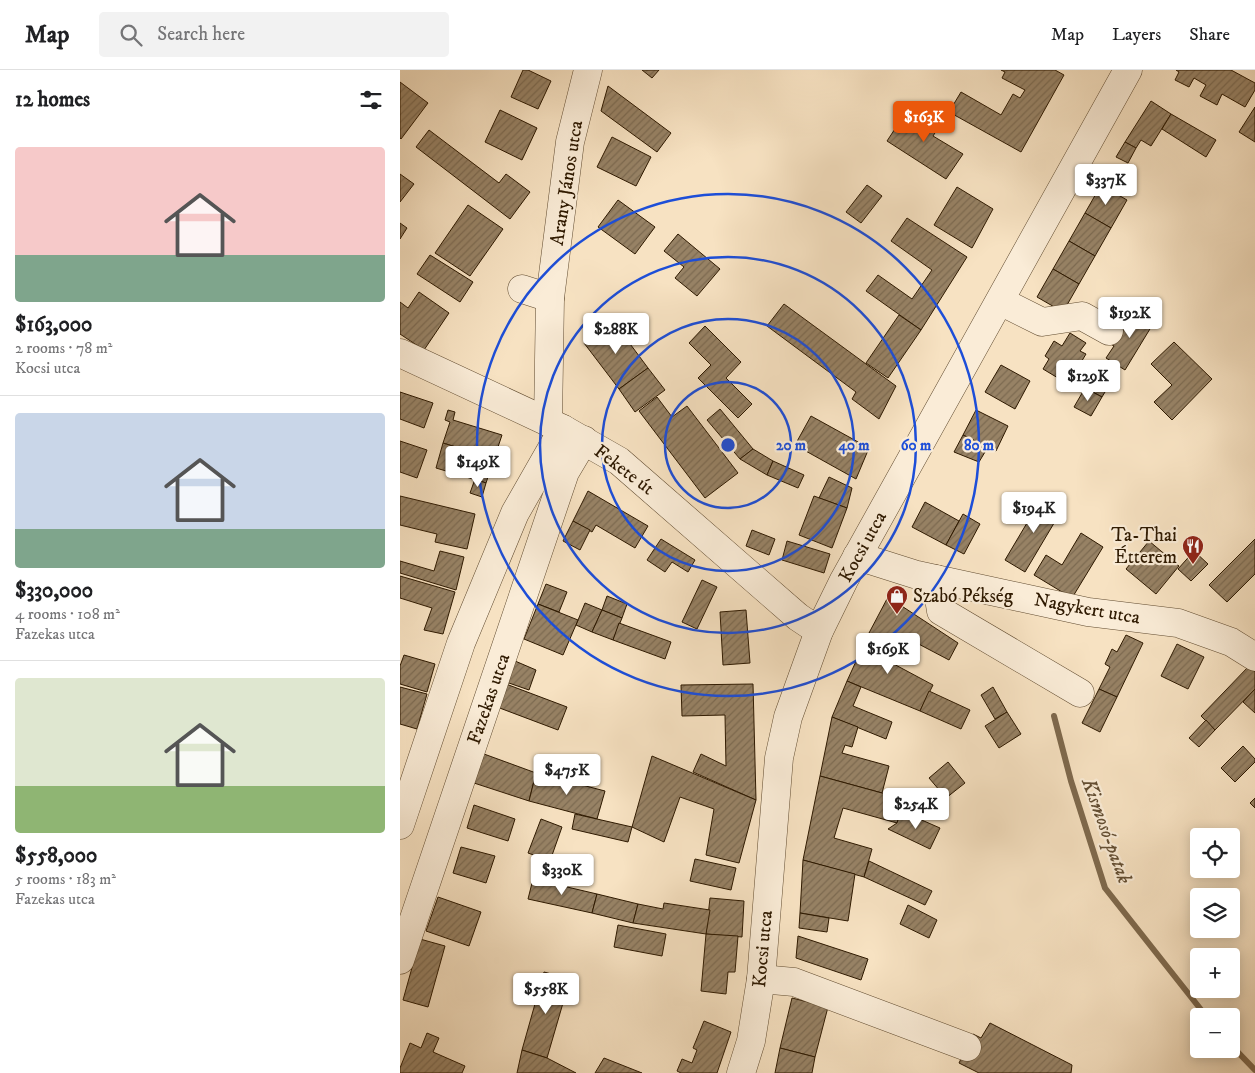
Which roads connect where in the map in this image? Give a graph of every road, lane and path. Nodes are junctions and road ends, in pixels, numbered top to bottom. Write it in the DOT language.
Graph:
graph roads {
  1 [pos="588,70"];
  2 [pos="1128,70"];
  3 [pos="522,289"];
  4 [pos="550,298"];
  5 [pos="1000,301"];
  6 [pos="1109,331"];
  7 [pos="400,352"];
  8 [pos="565,430"];
  9 [pos="857,556"];
  10 [pos="936,579"];
  11 [pos="819,631"];
  12 [pos="1255,657"];
  13 [pos="1080,693"];
  14 [pos="400,825"];
  15 [pos="400,960"];
  16 [pos="761,979"];
  17 [pos="967,1047"];
  18 [pos="741,1073"];
  1 -- 4 [label="street, Arany János utca"];
  2 -- 5 [label="street, Kocsi utca"];
  3 -- 4 [label="street"];
  4 -- 8 [label="street, Arany János utca"];
  5 -- 6 [label="street"];
  5 -- 9 [label="street, Kocsi utca"];
  7 -- 8 [label="street, Fekete út"];
  8 -- 11 [label="street, Fekete út"];
  8 -- 14 [label="street"];
  8 -- 15 [label="street, Fazekas utca"];
  9 -- 10 [label="street, Nagykert utca"];
  9 -- 11 [label="street, Kocsi utca"];
  10 -- 12 [label="street, Nagykert utca"];
  10 -- 13 [label="street"];
  11 -- 16 [label="street, Kocsi utca"];
  16 -- 17 [label="street"];
  16 -- 18 [label="street, Kocsi utca"];
}
